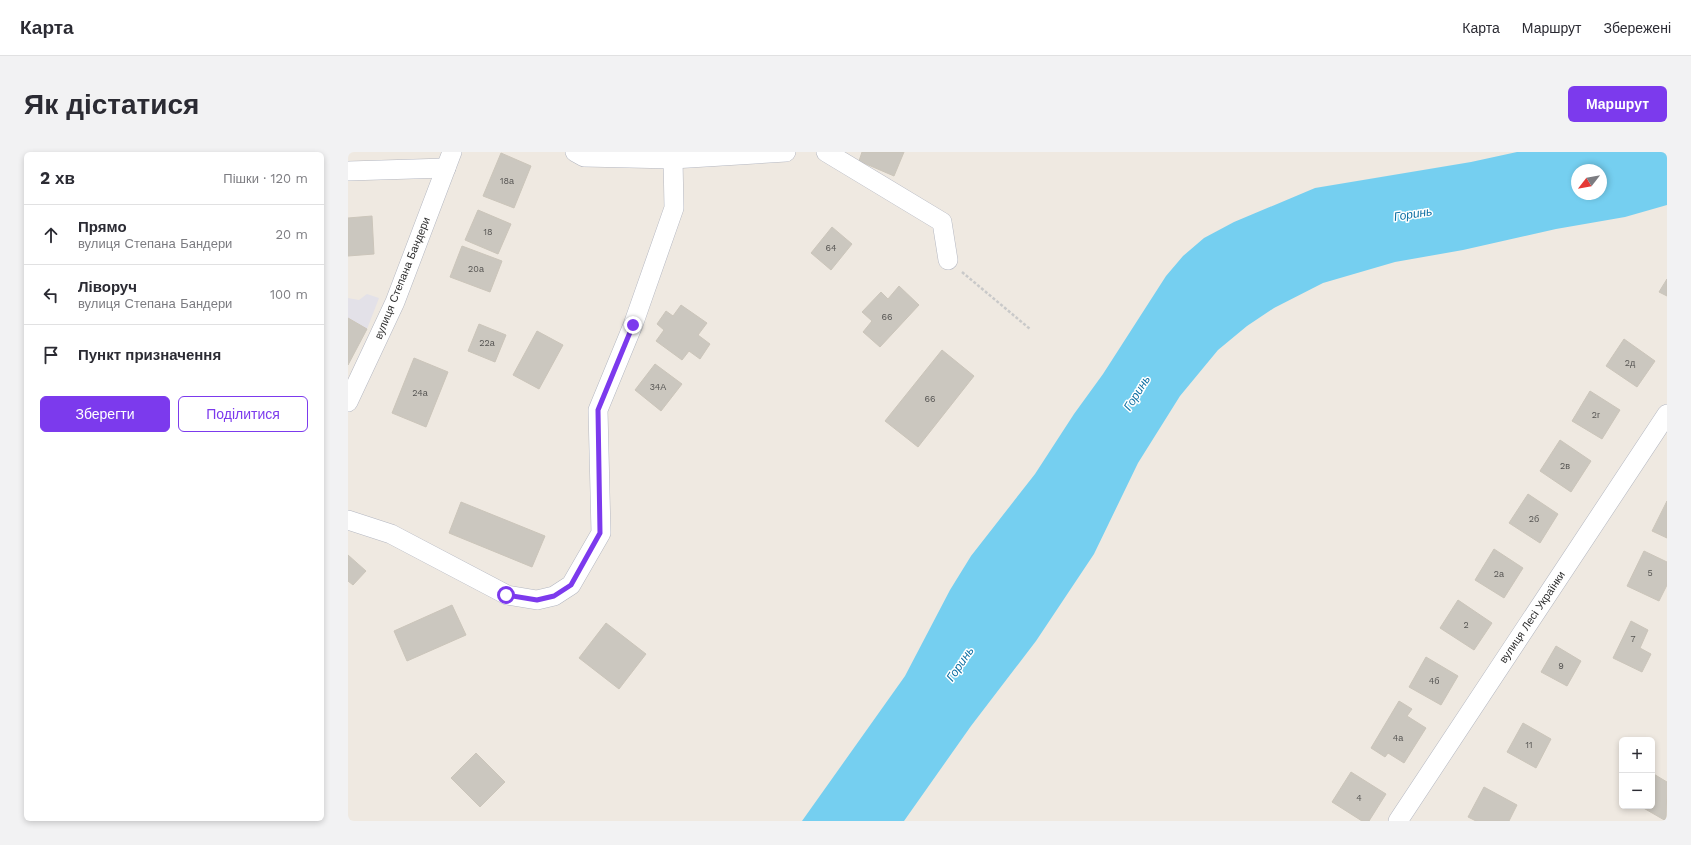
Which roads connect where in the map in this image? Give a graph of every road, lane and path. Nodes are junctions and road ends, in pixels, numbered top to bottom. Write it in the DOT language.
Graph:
graph roads {
  1 [pos="575,152"];
  2 [pos="786,152"];
  3 [pos="826,152"];
  4 [pos="673,159"];
  5 [pos="449,160"];
  6 [pos="348,171"];
  7 [pos="948,260"];
  8 [pos="1030,329"];
  9 [pos="348,402"];
  10 [pos="1667,414"];
  11 [pos="348,520"];
  12 [pos="1398,821"];
  1 -- 4 [label="street"];
  2 -- 4 [label="street"];
  3 -- 7 [label="street"];
  4 -- 11 [label="street"];
  5 -- 6 [label="street"];
  5 -- 9 [label="street, вулиця Степана Бандери"];
  7 -- 8 [label="path"];
  10 -- 12 [label="street, вулиця Лесі Українки"];
}
